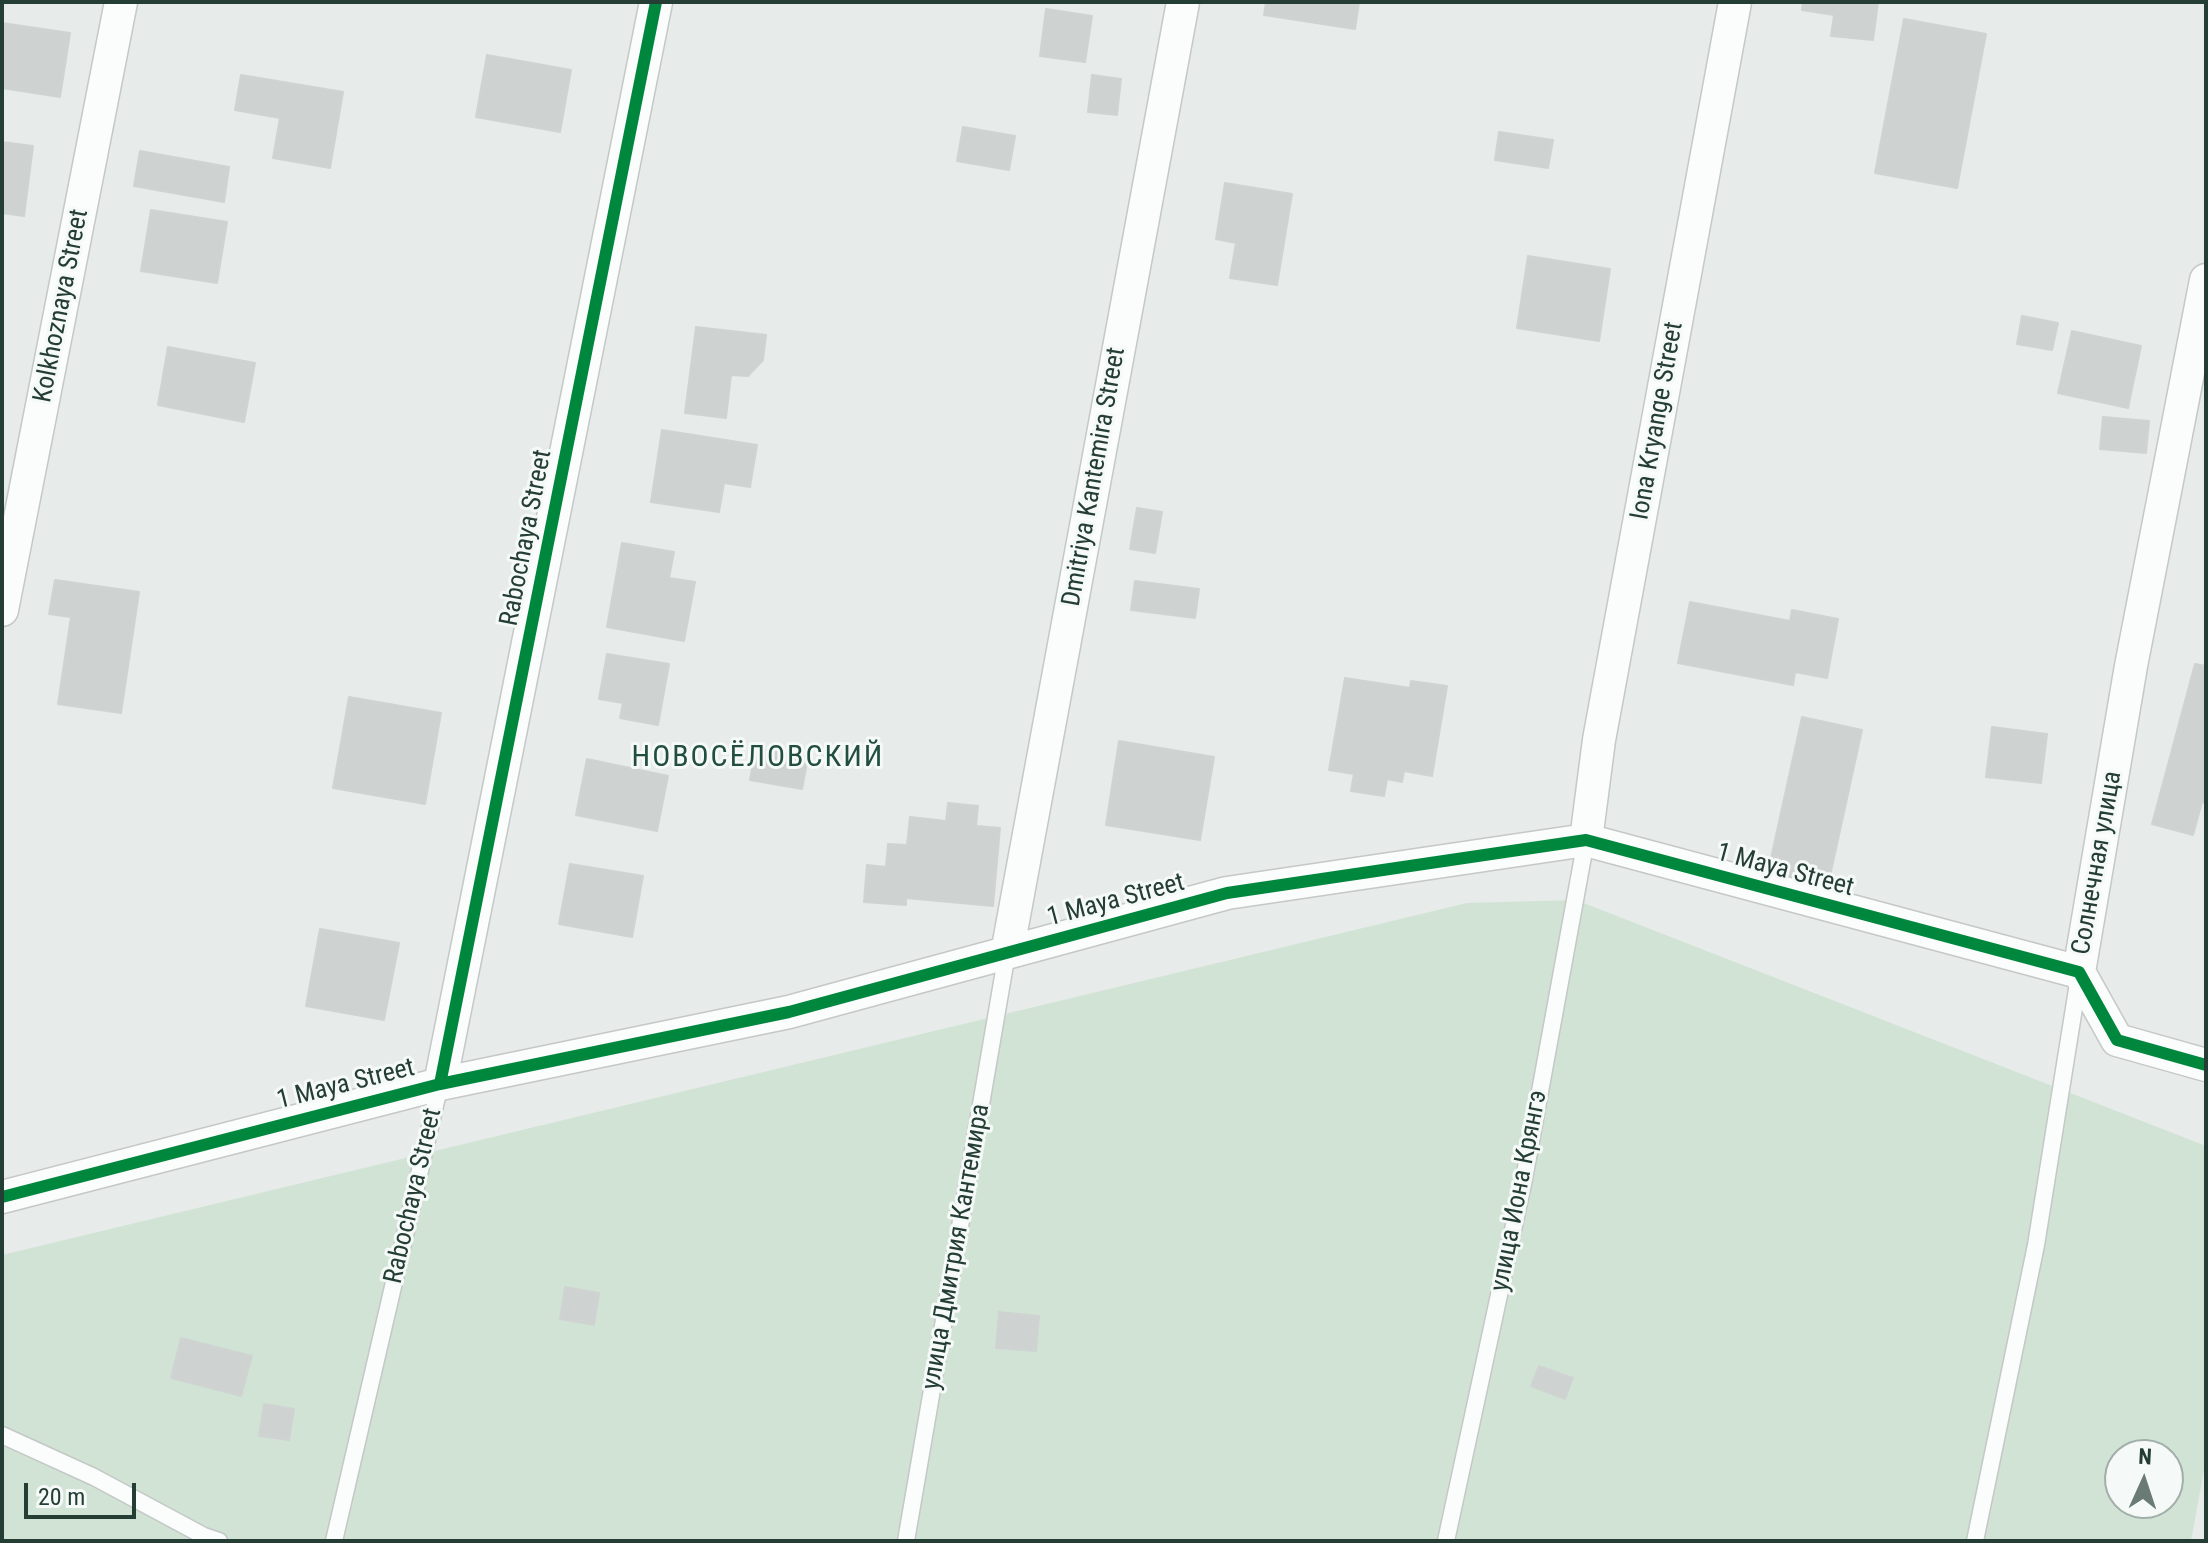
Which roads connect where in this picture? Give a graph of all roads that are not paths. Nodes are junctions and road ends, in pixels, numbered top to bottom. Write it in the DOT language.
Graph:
graph roads {
  1 [pos="121,2"];
  2 [pos="656,2"];
  3 [pos="1183,2"];
  4 [pos="1735,2"];
  5 [pos="2206,280"];
  6 [pos="2,610"];
  7 [pos="1586,840"];
  8 [pos="1007,953"];
  9 [pos="2079,972"];
  10 [pos="2206,1065"];
  11 [pos="440,1084"];
  12 [pos="2,1197"];
  13 [pos="2,1435"];
  14 [pos="219,1541"];
  15 [pos="334,1541"];
  16 [pos="906,1541"];
  17 [pos="1446,1541"];
  18 [pos="1975,1541"];
  1 -- 6 [label="street, Kolkhoznaya Street"];
  2 -- 11 [label="street, Rabochaya Street"];
  3 -- 8 [label="street, Dmitriya Kantemira Street"];
  4 -- 7 [label="street, Iona Kryange Street"];
  5 -- 9 [label="street, Солнечная улица"];
  7 -- 8 [label="street, 1 Maya Street"];
  7 -- 9 [label="street, 1 Maya Street"];
  7 -- 17 [label="lane, улица Иона Крянгэ"];
  8 -- 11 [label="street, 1 Maya Street"];
  8 -- 16 [label="lane, улица Дмитрия Кантемира"];
  9 -- 10 [label="street"];
  9 -- 18 [label="lane, Солнечная улица"];
  11 -- 12 [label="street, 1 Maya Street"];
  11 -- 15 [label="lane, Rabochaya Street"];
  13 -- 14 [label="lane"];
}
